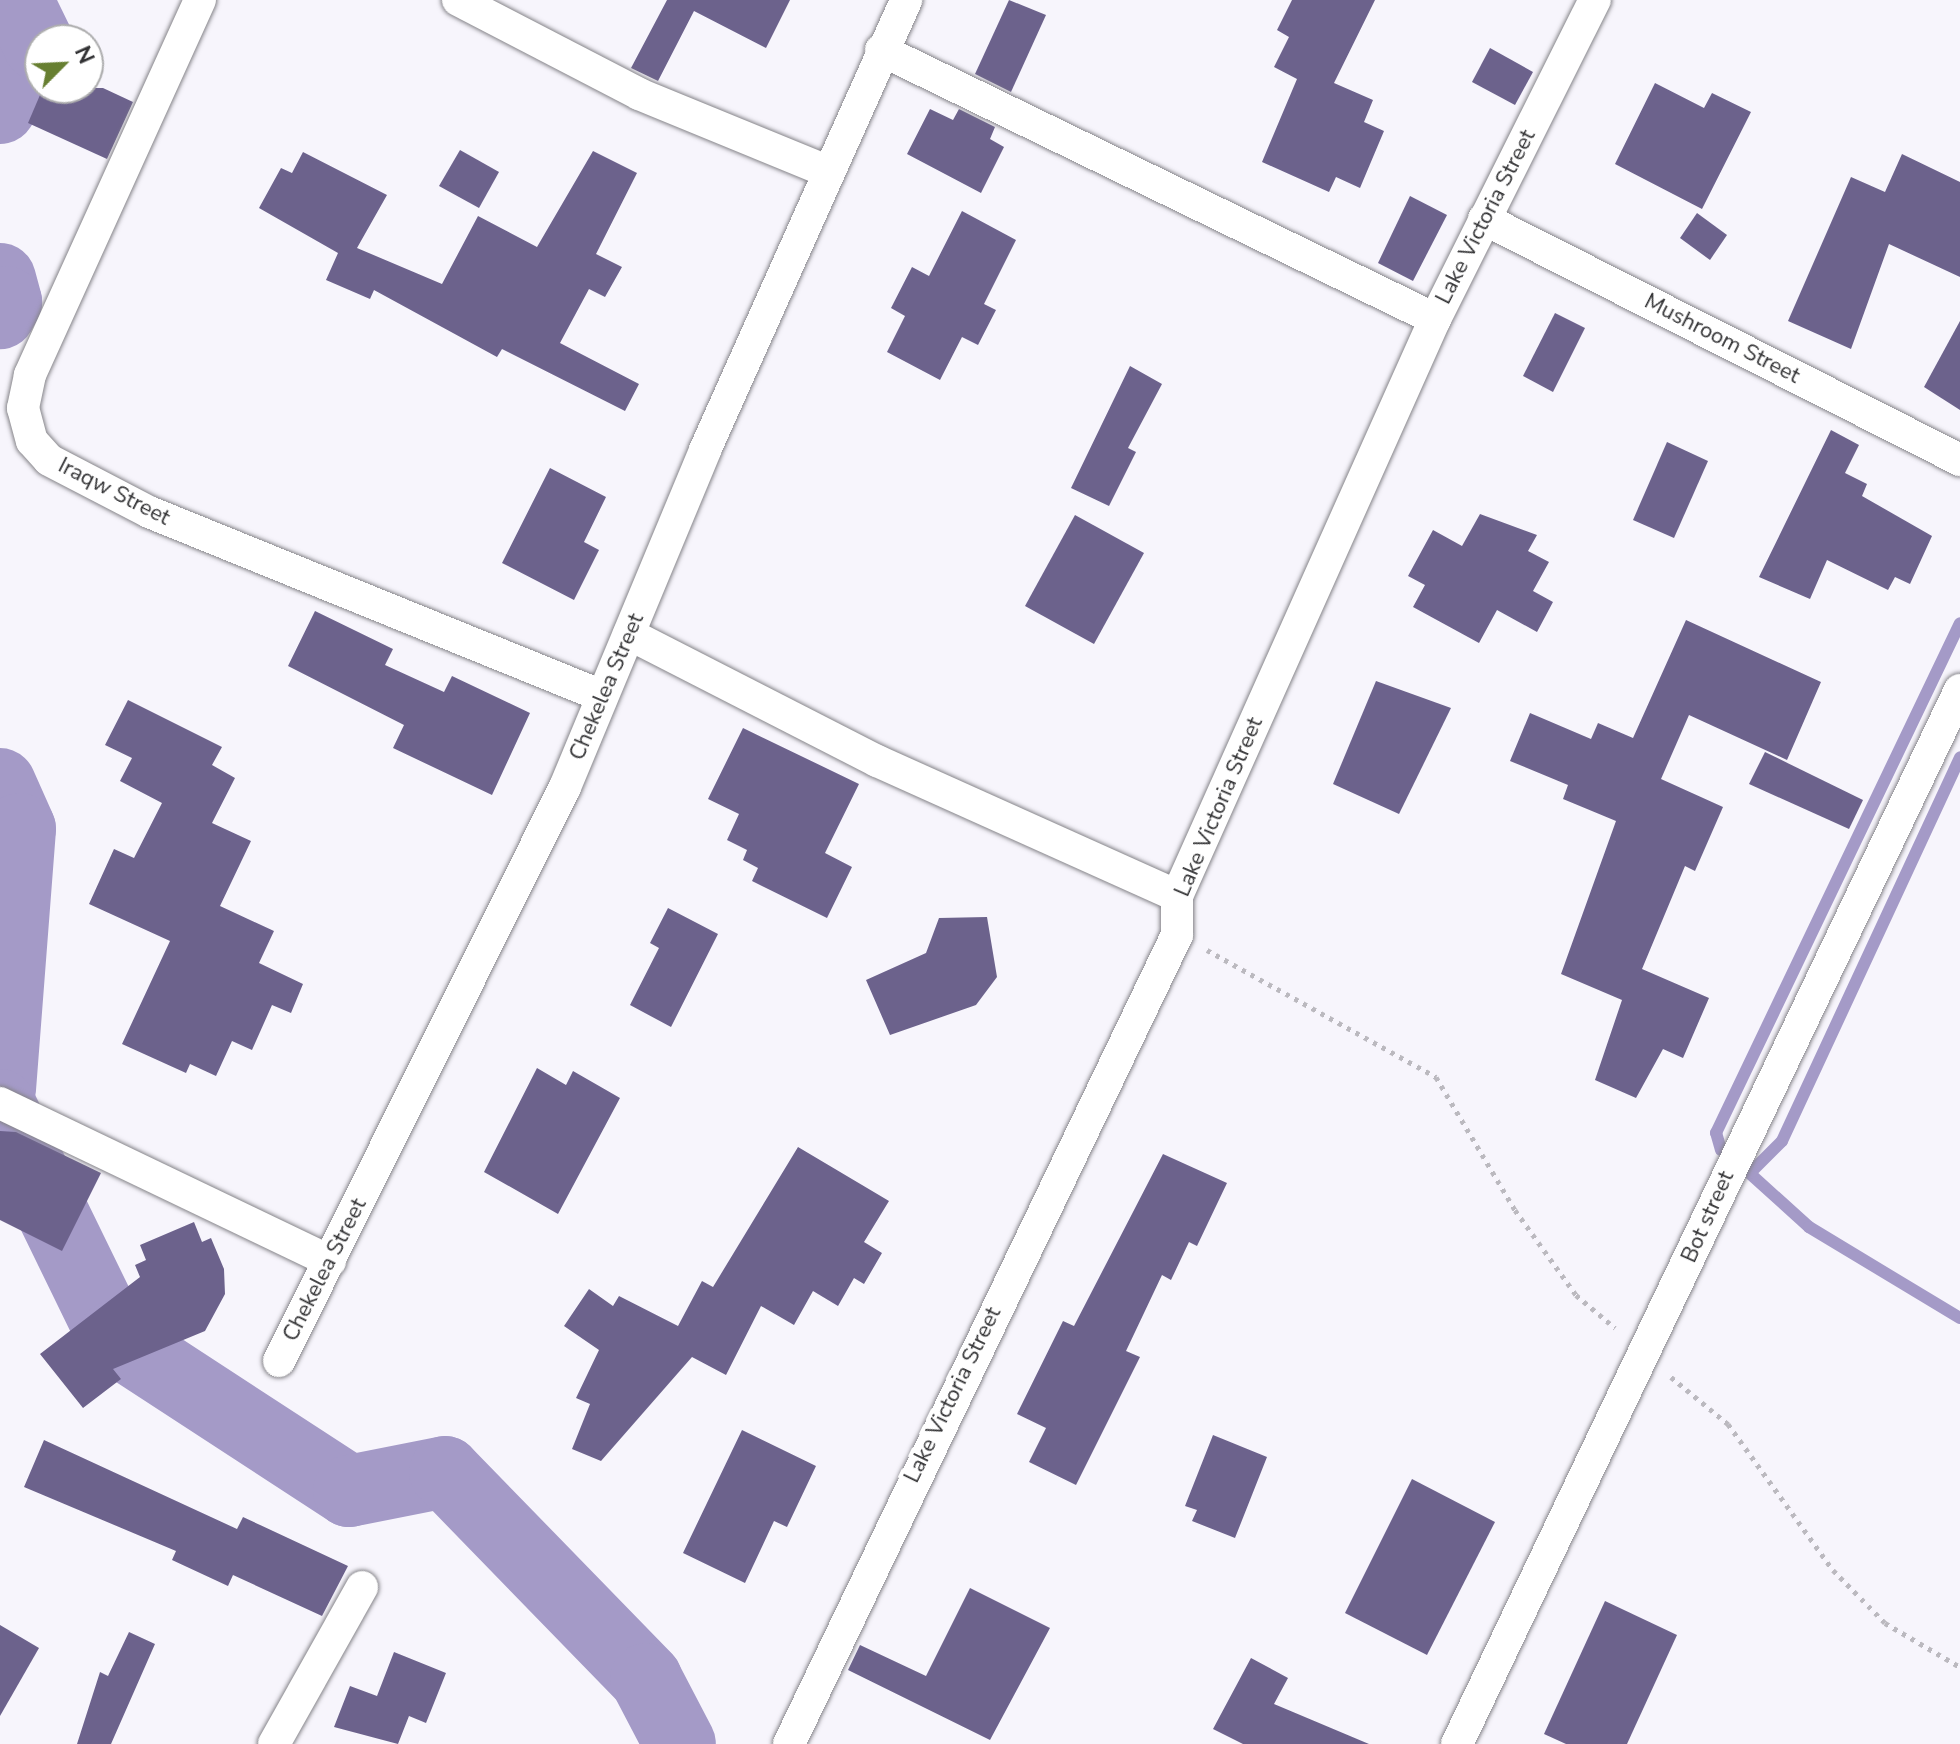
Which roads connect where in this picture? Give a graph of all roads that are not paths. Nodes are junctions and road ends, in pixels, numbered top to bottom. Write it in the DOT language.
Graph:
graph roads {
  1 [pos="200,0"];
  2 [pos="458,0"];
  3 [pos="906,0"];
  4 [pos="1595,0"];
  5 [pos="881,50"];
  6 [pos="827,171"];
  7 [pos="1484,219"];
  8 [pos="1435,319"];
  9 [pos="1960,460"];
  10 [pos="629,634"];
  11 [pos="1960,690"];
  12 [pos="602,696"];
  13 [pos="1177,896"];
  14 [pos="0,1103"];
  15 [pos="330,1261"];
  16 [pos="279,1361"];
  17 [pos="362,1587"];
  18 [pos="274,1744"];
  19 [pos="789,1744"];
  20 [pos="1457,1744"];
  1 -- 12 [label="street, Iraqw Street"];
  2 -- 6 [label="street"];
  3 -- 5 [label="street, Chekelea Street"];
  4 -- 7 [label="street, Lake Victoria Street"];
  5 -- 6 [label="street, Chekelea Street"];
  5 -- 8 [label="street"];
  6 -- 10 [label="street, Chekelea Street"];
  7 -- 8 [label="street, Lake Victoria Street"];
  7 -- 9 [label="street, Mushroom Street"];
  8 -- 13 [label="street, Lake Victoria Street"];
  10 -- 12 [label="street, Chekelea Street"];
  10 -- 13 [label="street"];
  11 -- 20 [label="street, Bot street"];
  12 -- 15 [label="street, Chekelea Street"];
  13 -- 19 [label="street, Lake Victoria Street"];
  14 -- 15 [label="street"];
  15 -- 16 [label="street, Chekelea Street"];
  17 -- 18 [label="street"];
}
